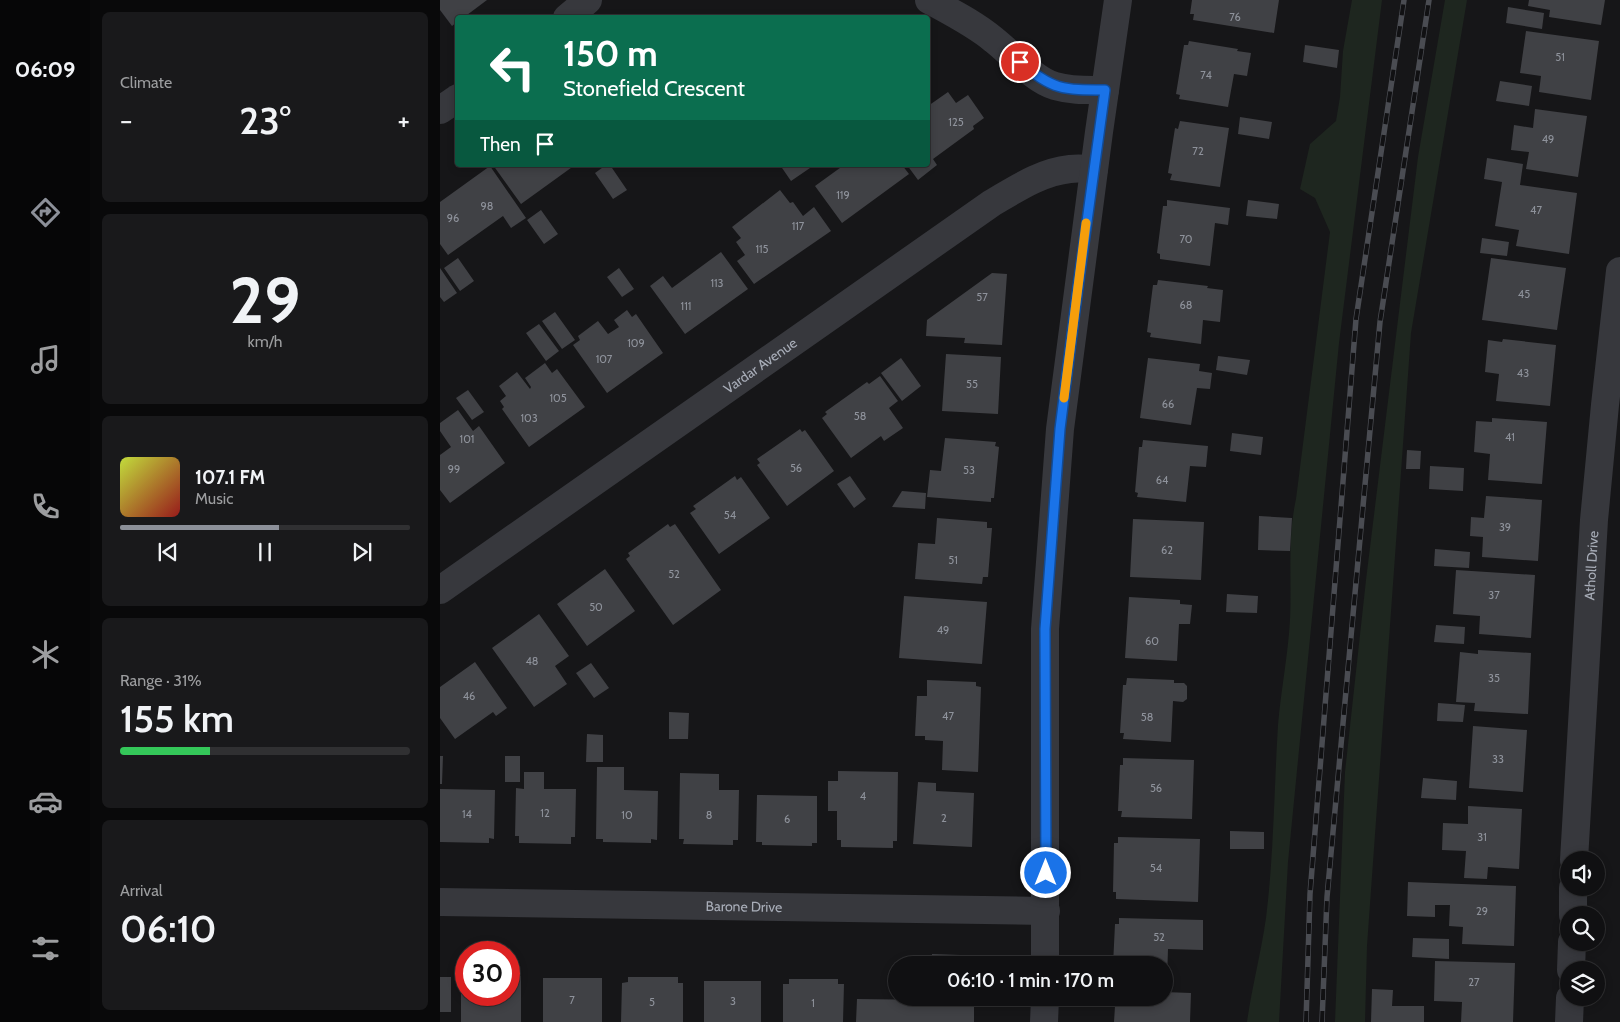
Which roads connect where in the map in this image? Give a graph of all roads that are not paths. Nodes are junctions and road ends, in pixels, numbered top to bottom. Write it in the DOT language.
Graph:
graph roads {
  1 [pos="588,0"];
  2 [pos="929,0"];
  3 [pos="1118,0"];
  4 [pos="570,15"];
  5 [pos="1105,90"];
  6 [pos="455,100"];
  7 [pos="440,110"];
  8 [pos="1094,169"];
  9 [pos="1620,271"];
  10 [pos="440,590"];
  11 [pos="1575,851"];
  12 [pos="440,902"];
  13 [pos="1046,910"];
  14 [pos="1045,956"];
  15 [pos="1045,1006"];
  16 [pos="1570,1006"];
  17 [pos="1044,1022"];
  18 [pos="1569,1022"];
  1 -- 4 [label="street"];
  2 -- 5 [label="street"];
  3 -- 5 [label="street"];
  5 -- 8 [label="street"];
  6 -- 7 [label="street"];
  8 -- 10 [label="street, Vardar Avenue"];
  8 -- 13 [label="street"];
  9 -- 11 [label="street, Atholl Drive"];
  12 -- 13 [label="street, Barone Drive"];
  13 -- 14 [label="street"];
  15 -- 17 [label="street"];
  16 -- 18 [label="street"];
}
